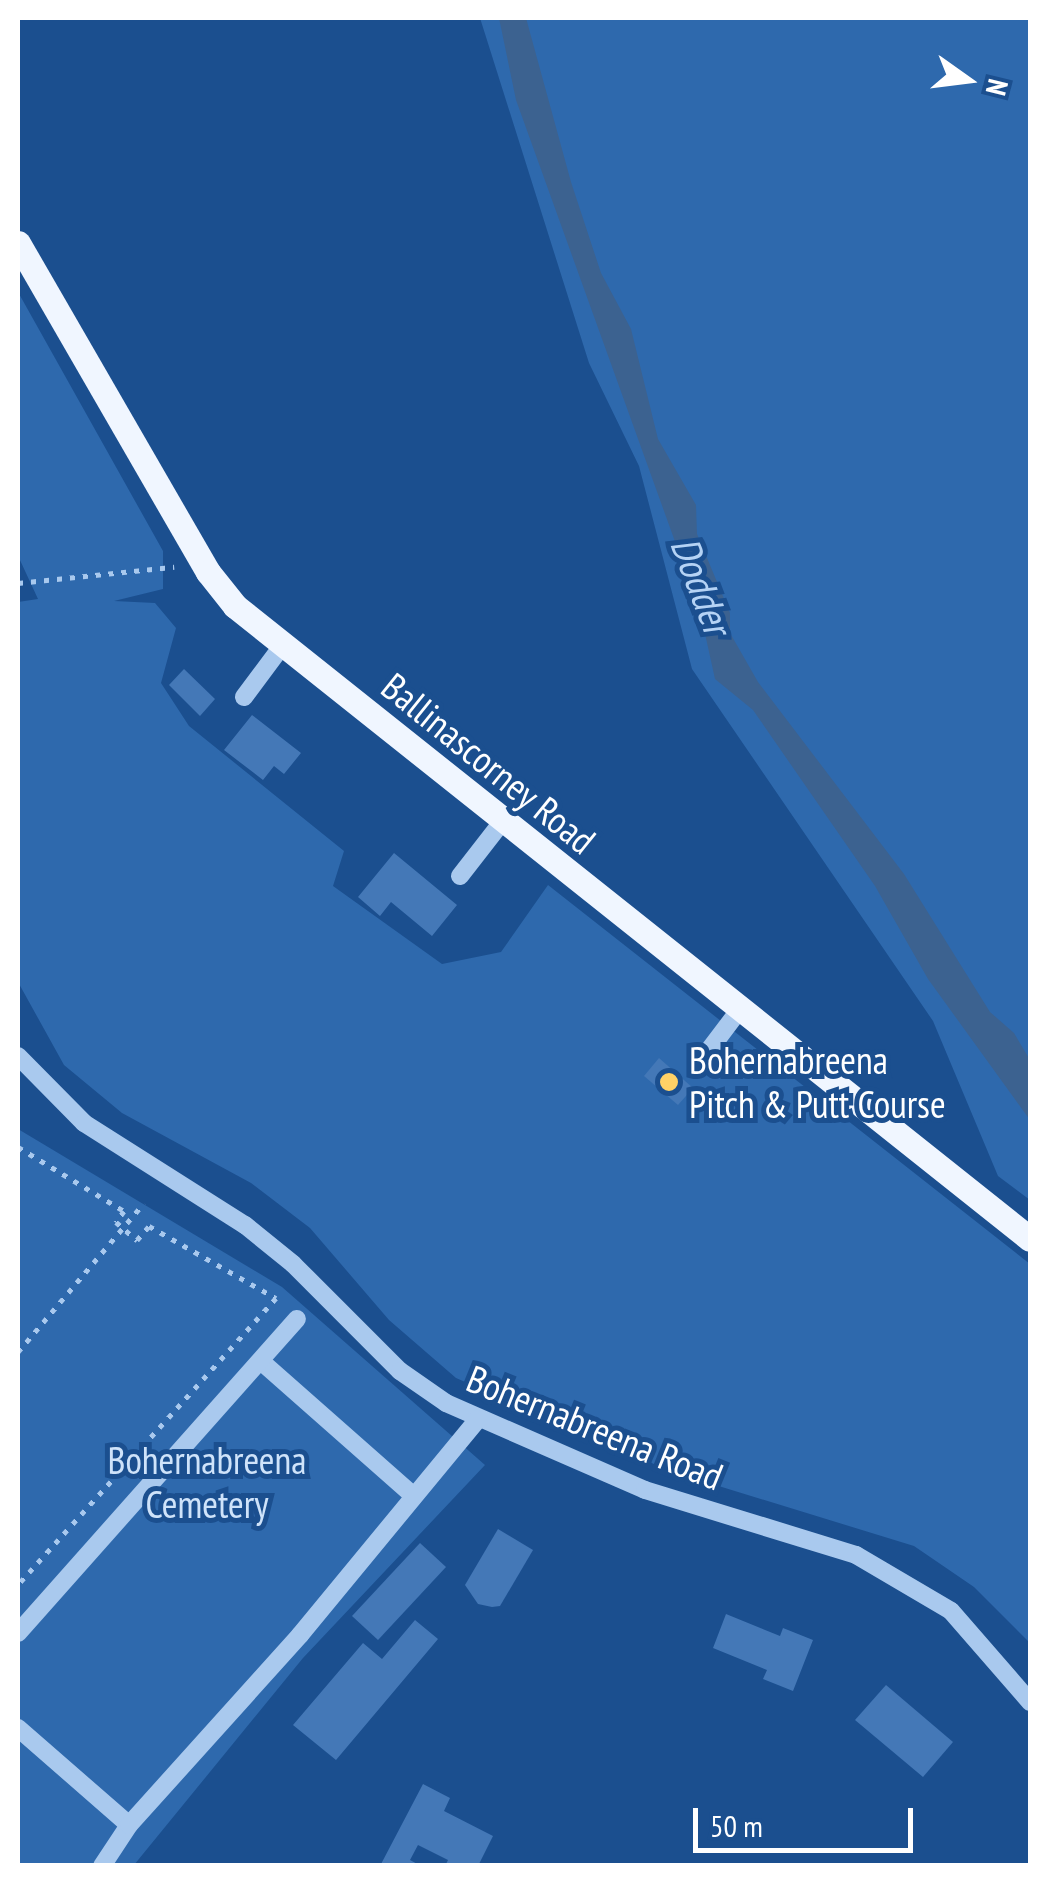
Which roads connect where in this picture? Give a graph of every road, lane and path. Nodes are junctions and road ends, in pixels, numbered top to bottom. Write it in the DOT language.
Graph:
graph roads {
  1 [pos="18,243"];
  2 [pos="196,554"];
  3 [pos="18,583"];
  4 [pos="282,646"];
  5 [pos="244,697"];
  6 [pos="502,822"];
  7 [pos="460,876"];
  8 [pos="740,1009"];
  9 [pos="703,1058"];
  10 [pos="18,1060"];
  11 [pos="18,1147"];
  12 [pos="144,1204"];
  13 [pos="126,1231"];
  14 [pos="1030,1240"];
  15 [pos="297,1319"];
  16 [pos="18,1352"];
  17 [pos="262,1363"];
  18 [pos="478,1419"];
  19 [pos="414,1496"];
  20 [pos="18,1585"];
  21 [pos="18,1633"];
  22 [pos="1030,1702"];
  23 [pos="18,1728"];
  24 [pos="129,1826"];
  25 [pos="102,1866"];
  1 -- 2 [label="main road, Ballinascorney Road"];
  2 -- 3 [label="path"];
  2 -- 4 [label="main road, Ballinascorney Road"];
  4 -- 5 [label="street"];
  4 -- 6 [label="main road, Ballinascorney Road"];
  6 -- 7 [label="street"];
  6 -- 8 [label="main road, Ballinascorney Road"];
  8 -- 9 [label="street"];
  8 -- 14 [label="main road, Ballinascorney Road"];
  10 -- 18 [label="street, Bohernabreena Road"];
  11 -- 13 [label="path"];
  12 -- 13 [label="path"];
  13 -- 16 [label="path"];
  13 -- 20 [label="path"];
  15 -- 17 [label="street"];
  17 -- 19 [label="street"];
  17 -- 21 [label="street"];
  18 -- 19 [label="street"];
  18 -- 22 [label="street, Bohernabreena Road"];
  19 -- 24 [label="street"];
  23 -- 24 [label="street"];
  24 -- 25 [label="street"];
}
